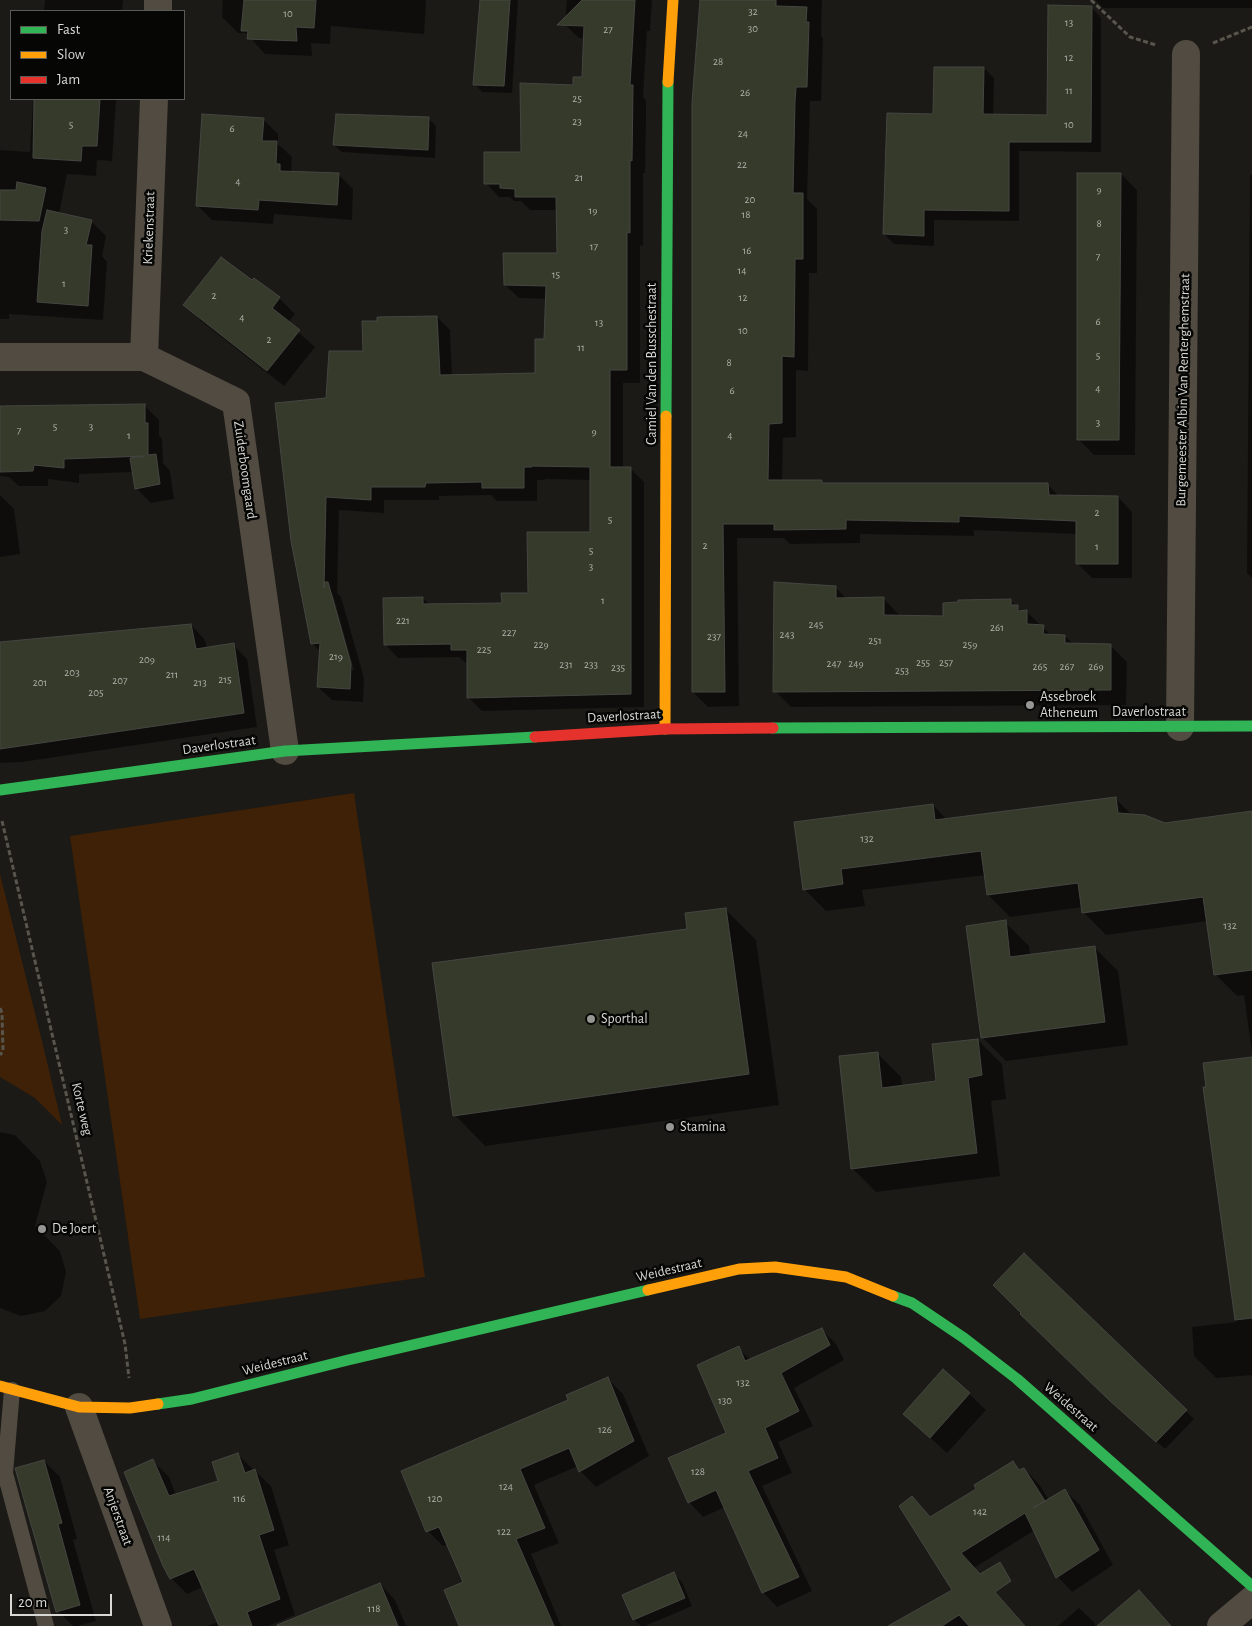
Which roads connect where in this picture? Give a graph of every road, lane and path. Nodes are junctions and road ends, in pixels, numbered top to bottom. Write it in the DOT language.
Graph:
graph roads {
  1 [pos="673,0"];
  2 [pos="1186,54"];
  3 [pos="154,100"];
  4 [pos="0,357"];
  5 [pos="144,357"];
  6 [pos="1252,726"];
  7 [pos="1180,727"];
  8 [pos="665,729"];
  9 [pos="285,751"];
  10 [pos="0,790"];
  11 [pos="0,817"];
  12 [pos="0,1008"];
  13 [pos="0,1055"];
  14 [pos="6,1388"];
  15 [pos="79,1407"];
  16 [pos="130,1408"];
  17 [pos="1252,1586"];
  18 [pos="1252,1600"];
  19 [pos="46,1626"];
  20 [pos="158,1626"];
  21 [pos="1221,1626"];
  1 -- 8 [label="street, Camiel Van den Busschestraat"];
  2 -- 7 [label="street, Burgemeester Albin Van Renterghemstraat"];
  3 -- 5 [label="street, Kriekenstraat"];
  4 -- 5 [label="street, Zuiderboomgaard"];
  5 -- 9 [label="street, Zuiderboomgaard"];
  6 -- 7 [label="street, Daverlostraat"];
  7 -- 8 [label="street, Daverlostraat"];
  8 -- 9 [label="street, Daverlostraat"];
  9 -- 10 [label="street, Daverlostraat"];
  11 -- 16 [label="path, Korte weg"];
  12 -- 13 [label="path"];
  14 -- 15 [label="street, Weidestraat"];
  14 -- 19 [label="lane"];
  15 -- 16 [label="street, Weidestraat"];
  15 -- 20 [label="street, Anjerstraat"];
  16 -- 17 [label="street, Weidestraat"];
  18 -- 21 [label="street"];
}
